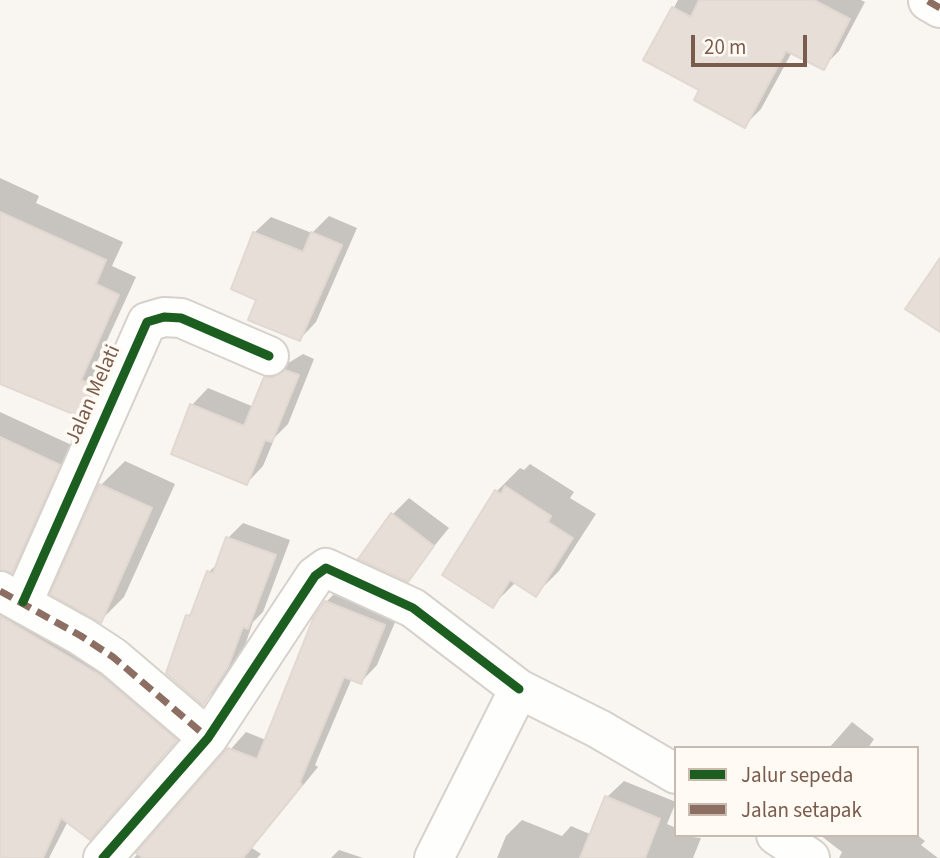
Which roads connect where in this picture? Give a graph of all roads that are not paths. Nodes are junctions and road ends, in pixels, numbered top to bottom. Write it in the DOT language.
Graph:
graph roads {
  1 [pos="928,1"];
  2 [pos="940,8"];
  3 [pos="269,356"];
  4 [pos="11,597"];
  5 [pos="519,689"];
  6 [pos="208,738"];
  7 [pos="674,773"];
  8 [pos="779,837"];
  9 [pos="103,858"];
  10 [pos="434,858"];
  11 [pos="810,858"];
  1 -- 2 [label="street"];
  3 -- 4 [label="street, Jalan Melati"];
  4 -- 6 [label="street, Jalan Melati"];
  5 -- 6 [label="street"];
  5 -- 7 [label="street"];
  5 -- 10 [label="street"];
  6 -- 9 [label="street"];
  8 -- 11 [label="street"];
}
